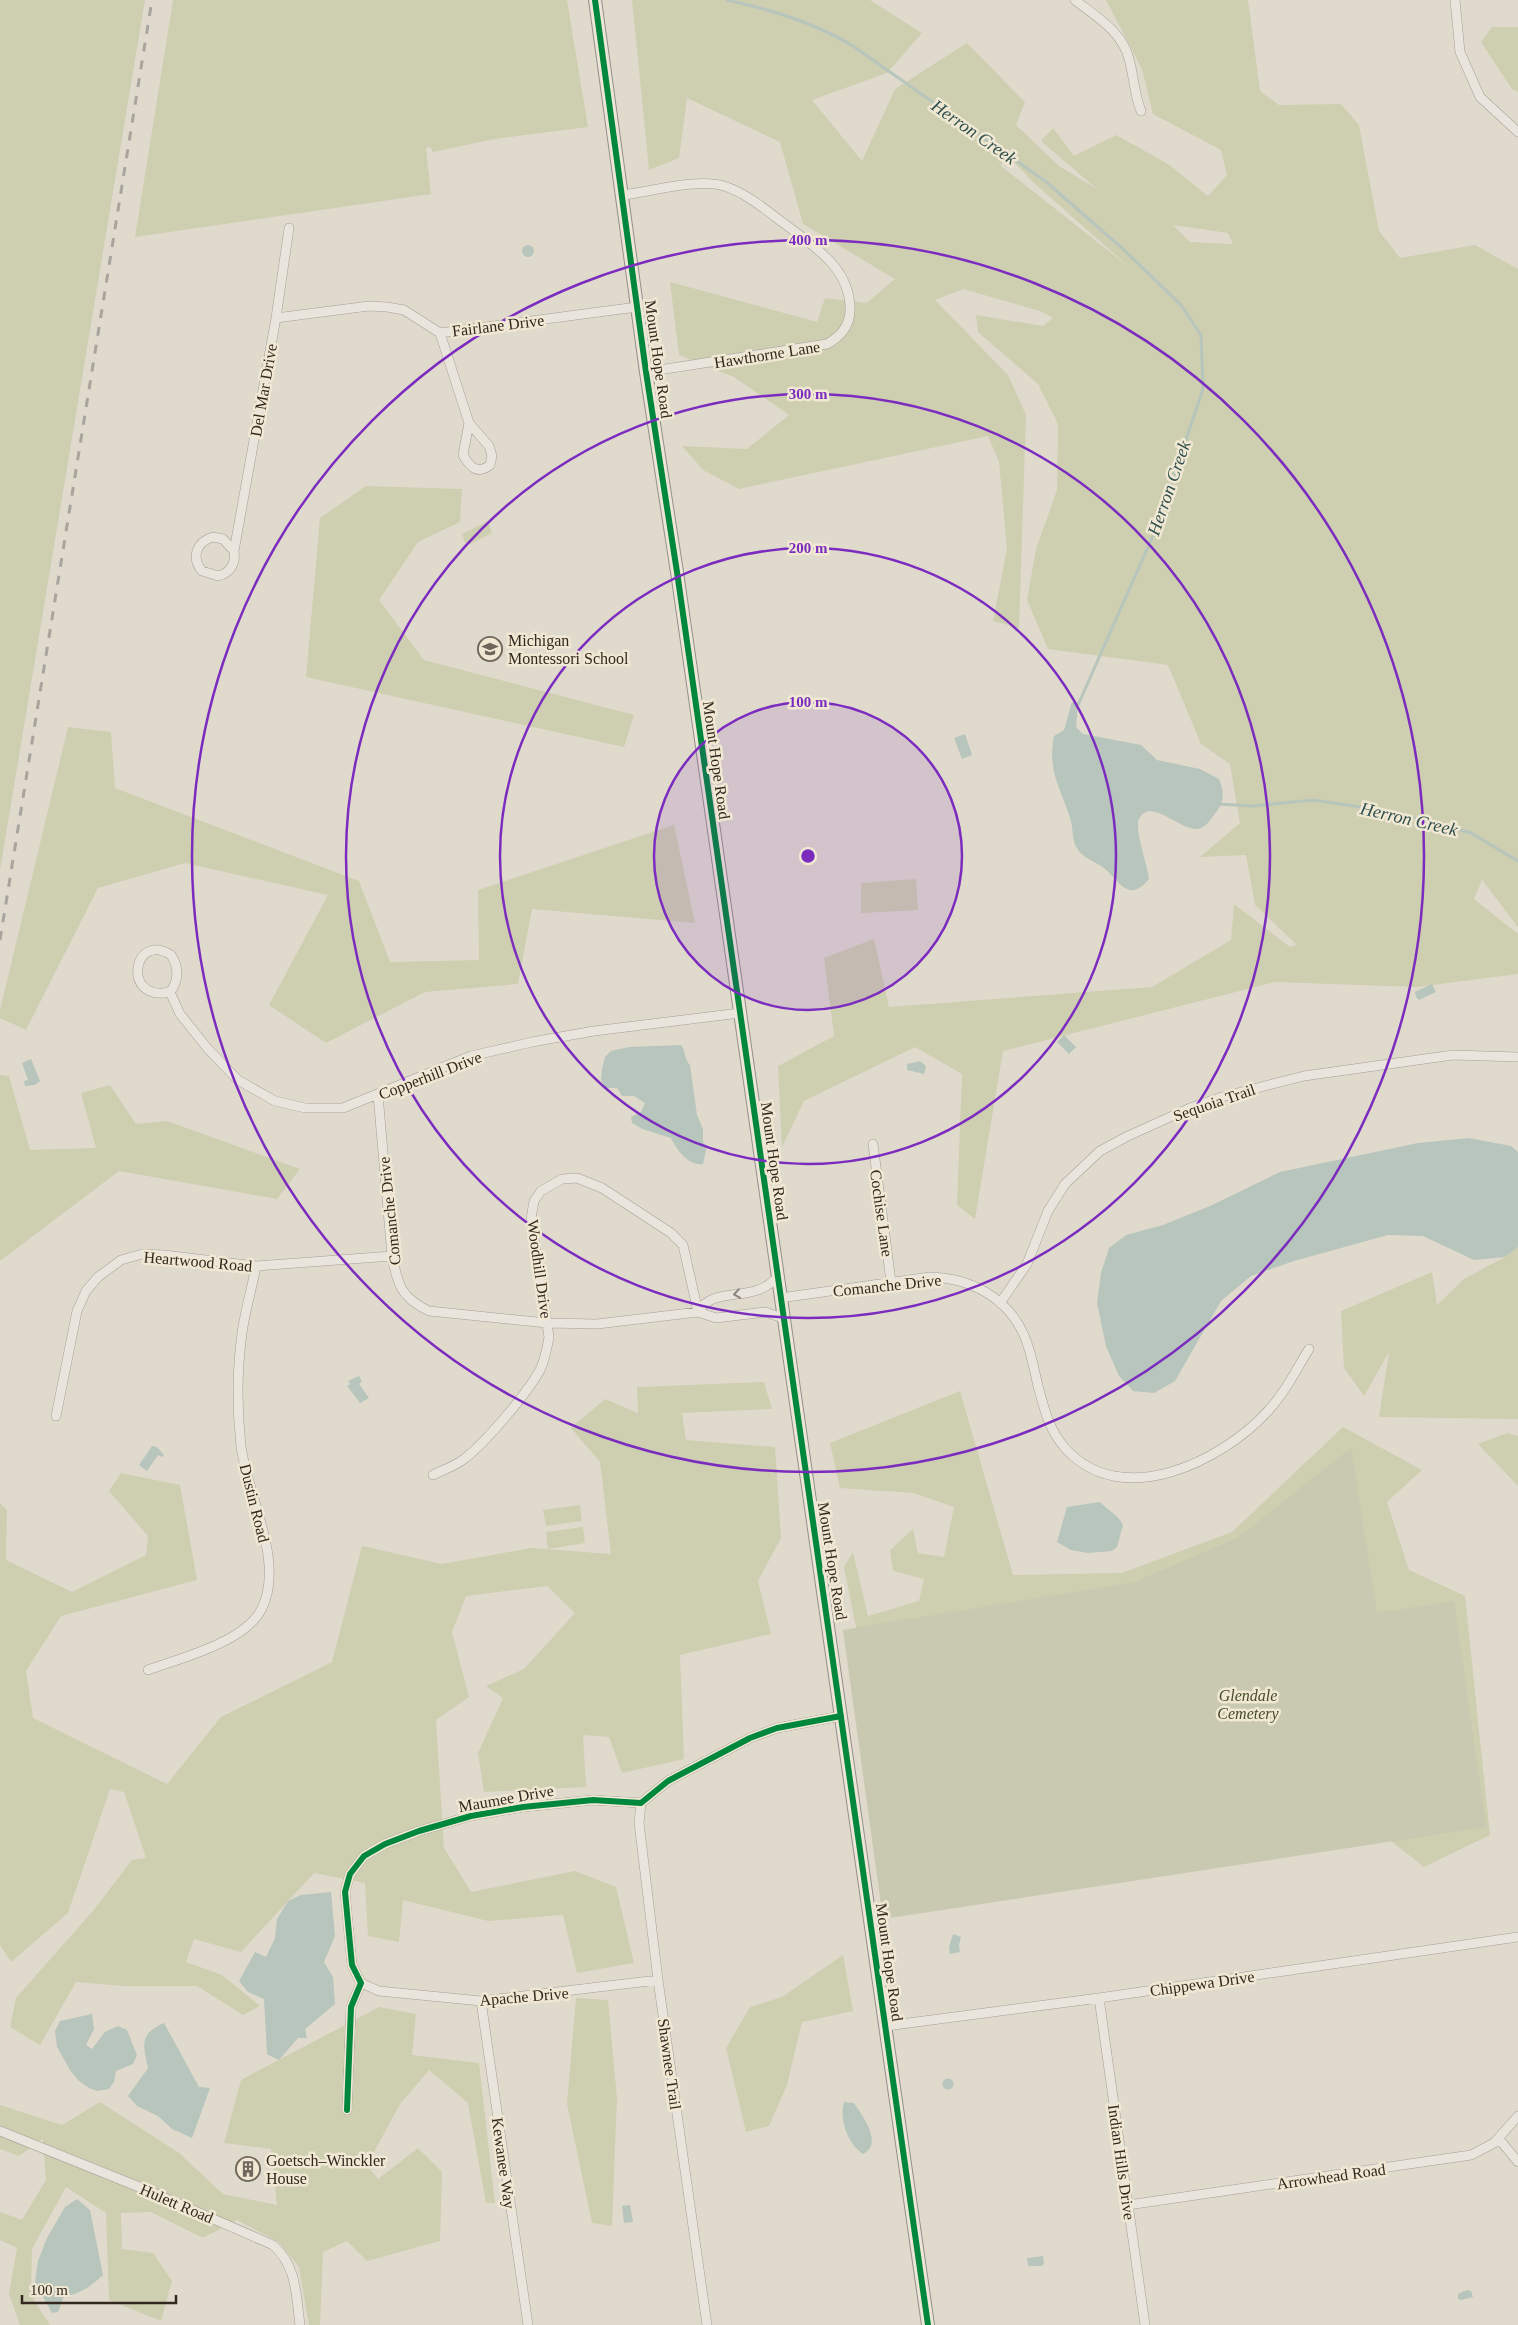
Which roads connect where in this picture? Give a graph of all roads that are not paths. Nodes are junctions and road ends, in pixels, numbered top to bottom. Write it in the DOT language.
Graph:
graph roads {
  1 [pos="595,0"];
  2 [pos="1075,0"];
  3 [pos="1455,0"];
  4 [pos="1141,111"];
  5 [pos="1518,132"];
  6 [pos="622,195"];
  7 [pos="290,228"];
  8 [pos="637,307"];
  9 [pos="276,318"];
  10 [pos="440,333"];
  11 [pos="646,372"];
  12 [pos="469,423"];
  13 [pos="234,551"];
  14 [pos="170,992"];
  15 [pos="740,1013"];
  16 [pos="1518,1057"];
  17 [pos="378,1095"];
  18 [pos="872,1144"];
  19 [pos="392,1256"];
  20 [pos="256,1266"];
  21 [pos="778,1276"];
  22 [pos="892,1282"];
  23 [pos="780,1298"];
  24 [pos="1000,1303"];
  25 [pos="698,1312"];
  26 [pos="783,1318"];
  27 [pos="547,1323"];
  28 [pos="1309,1348"];
  29 [pos="56,1416"];
  30 [pos="433,1475"];
  31 [pos="148,1670"];
  32 [pos="841,1716"];
  33 [pos="641,1803"];
  34 [pos="1518,1937"];
  35 [pos="658,1980"];
  36 [pos="361,1983"];
  37 [pos="1099,1998"];
  38 [pos="481,2001"];
  39 [pos="886,2026"];
  40 [pos="347,2110"];
  41 [pos="1518,2116"];
  42 [pos="0,2131"];
  43 [pos="1499,2139"];
  44 [pos="1518,2162"];
  45 [pos="1128,2205"];
  46 [pos="300,2325"];
  47 [pos="528,2325"];
  48 [pos="707,2325"];
  49 [pos="928,2325"];
  50 [pos="1144,2325"];
  1 -- 6 [label="street, Mount Hope Road"];
  2 -- 4 [label="street"];
  3 -- 5 [label="street"];
  6 -- 8 [label="street, Mount Hope Road"];
  6 -- 11 [label="street, Hawthorne Lane"];
  7 -- 9 [label="street, Del Mar Drive"];
  8 -- 10 [label="street, Fairlane Drive"];
  8 -- 11 [label="street, Mount Hope Road"];
  9 -- 10 [label="street, Fairlane Drive"];
  9 -- 13 [label="street, Del Mar Drive"];
  10 -- 12 [label="street"];
  11 -- 15 [label="street, Mount Hope Road"];
  12 -- 12 [label="street"];
  13 -- 13 [label="street, Del Mar Drive"];
  14 -- 14 [label="street"];
  14 -- 17 [label="street, Copperhill Drive"];
  15 -- 17 [label="street, Copperhill Drive"];
  15 -- 21 [label="street, Mount Hope Road"];
  16 -- 24 [label="street, Sequoia Trail"];
  17 -- 19 [label="street, Comanche Drive"];
  18 -- 22 [label="street, Cochise Lane"];
  19 -- 20 [label="street, Heartwood Road"];
  19 -- 27 [label="street, Comanche Drive"];
  20 -- 29 [label="street, Heartwood Road"];
  20 -- 31 [label="street, Dustin Road"];
  21 -- 23 [label="street, Mount Hope Road"];
  21 -- 25 [label="street, Comanche Drive, one-way"];
  22 -- 23 [label="street, Comanche Drive"];
  22 -- 24 [label="street, Comanche Drive"];
  23 -- 26 [label="street, Mount Hope Road"];
  24 -- 28 [label="street, Comanche Drive"];
  25 -- 26 [label="street, Comanche Drive"];
  25 -- 27 [label="street, Comanche Drive"];
  25 -- 27 [label="street, Woodhill Drive"];
  26 -- 32 [label="street, Mount Hope Road"];
  27 -- 30 [label="street, Woodhill Drive"];
  32 -- 33 [label="street"];
  32 -- 39 [label="street, Mount Hope Road"];
  33 -- 35 [label="street, Shawnee Trail"];
  33 -- 36 [label="street, Maumee Drive"];
  34 -- 37 [label="street, Chippewa Drive"];
  35 -- 38 [label="street, Apache Drive"];
  35 -- 48 [label="street, Shawnee Trail"];
  36 -- 38 [label="street, Apache Drive"];
  36 -- 40 [label="street"];
  37 -- 39 [label="street, Chippewa Drive"];
  37 -- 45 [label="street, Indian Hills Drive"];
  38 -- 47 [label="street, Kewanee Way"];
  39 -- 49 [label="street, Mount Hope Road"];
  41 -- 43 [label="street, Arrowhead Road"];
  42 -- 46 [label="street, Hulett Road"];
  43 -- 44 [label="street"];
  43 -- 45 [label="street, Arrowhead Road"];
  45 -- 50 [label="street, Indian Hills Drive"];
}
